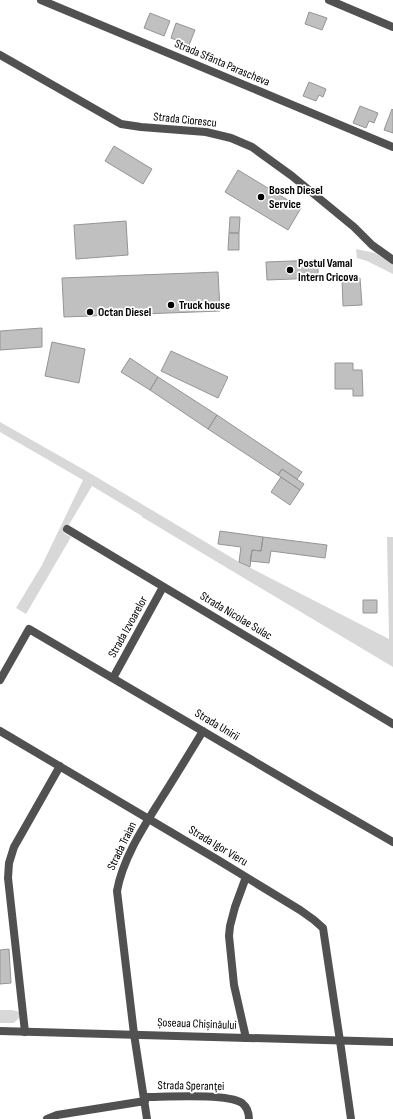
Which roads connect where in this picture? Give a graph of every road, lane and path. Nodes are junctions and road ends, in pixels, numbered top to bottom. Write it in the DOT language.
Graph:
graph roads {
  1 [pos="41,0"];
  2 [pos="329,0"];
  3 [pos="393,27"];
  4 [pos="0,55"];
  5 [pos="393,147"];
  6 [pos="393,260"];
  7 [pos="67,528"];
  8 [pos="163,587"];
  9 [pos="113,678"];
  10 [pos="0,680"];
  11 [pos="393,724"];
  12 [pos="0,731"];
  13 [pos="203,731"];
  14 [pos="60,766"];
  15 [pos="149,819"];
  16 [pos="393,842"];
  17 [pos="246,877"];
  18 [pos="0,1031"];
  19 [pos="26,1032"];
  20 [pos="134,1034"];
  21 [pos="246,1038"];
  22 [pos="340,1041"];
  23 [pos="393,1042"];
  24 [pos="145,1099"];
  25 [pos="47,1119"];
  26 [pos="147,1119"];
  27 [pos="250,1119"];
  28 [pos="351,1119"];
  1 -- 5 [label="street, Strada Sfânta Parascheva"];
  2 -- 3 [label="street"];
  4 -- 6 [label="street, Strada Ciorescu"];
  7 -- 8 [label="street, Strada Nicolae Sulac"];
  8 -- 9 [label="street, Strada Izvoarelor"];
  8 -- 11 [label="street, Strada Nicolae Sulac"];
  9 -- 10 [label="street, Strada Unirii"];
  9 -- 13 [label="street, Strada Unirii"];
  12 -- 14 [label="street, Strada Igor Vieru"];
  13 -- 15 [label="street, Strada Traian"];
  13 -- 16 [label="street, Strada Unirii"];
  14 -- 15 [label="street, Strada Igor Vieru"];
  14 -- 19 [label="street"];
  15 -- 17 [label="street, Strada Igor Vieru"];
  15 -- 20 [label="street, Strada Traian"];
  17 -- 21 [label="street"];
  17 -- 22 [label="street, Strada Igor Vieru"];
  18 -- 19 [label="street, Șoseaua Chișinăului"];
  19 -- 20 [label="street, Șoseaua Chișinăului"];
  20 -- 21 [label="street, Șoseaua Chișinăului"];
  20 -- 24 [label="street, Strada Traian"];
  21 -- 22 [label="street, Șoseaua Chișinăului"];
  22 -- 23 [label="street, Șoseaua Chișinăului"];
  22 -- 28 [label="street, Strada Igor Vieru"];
  24 -- 25 [label="street, Strada Speranţei"];
  24 -- 26 [label="street, Strada Traian"];
  24 -- 27 [label="street, Strada Speranţei"];
}
